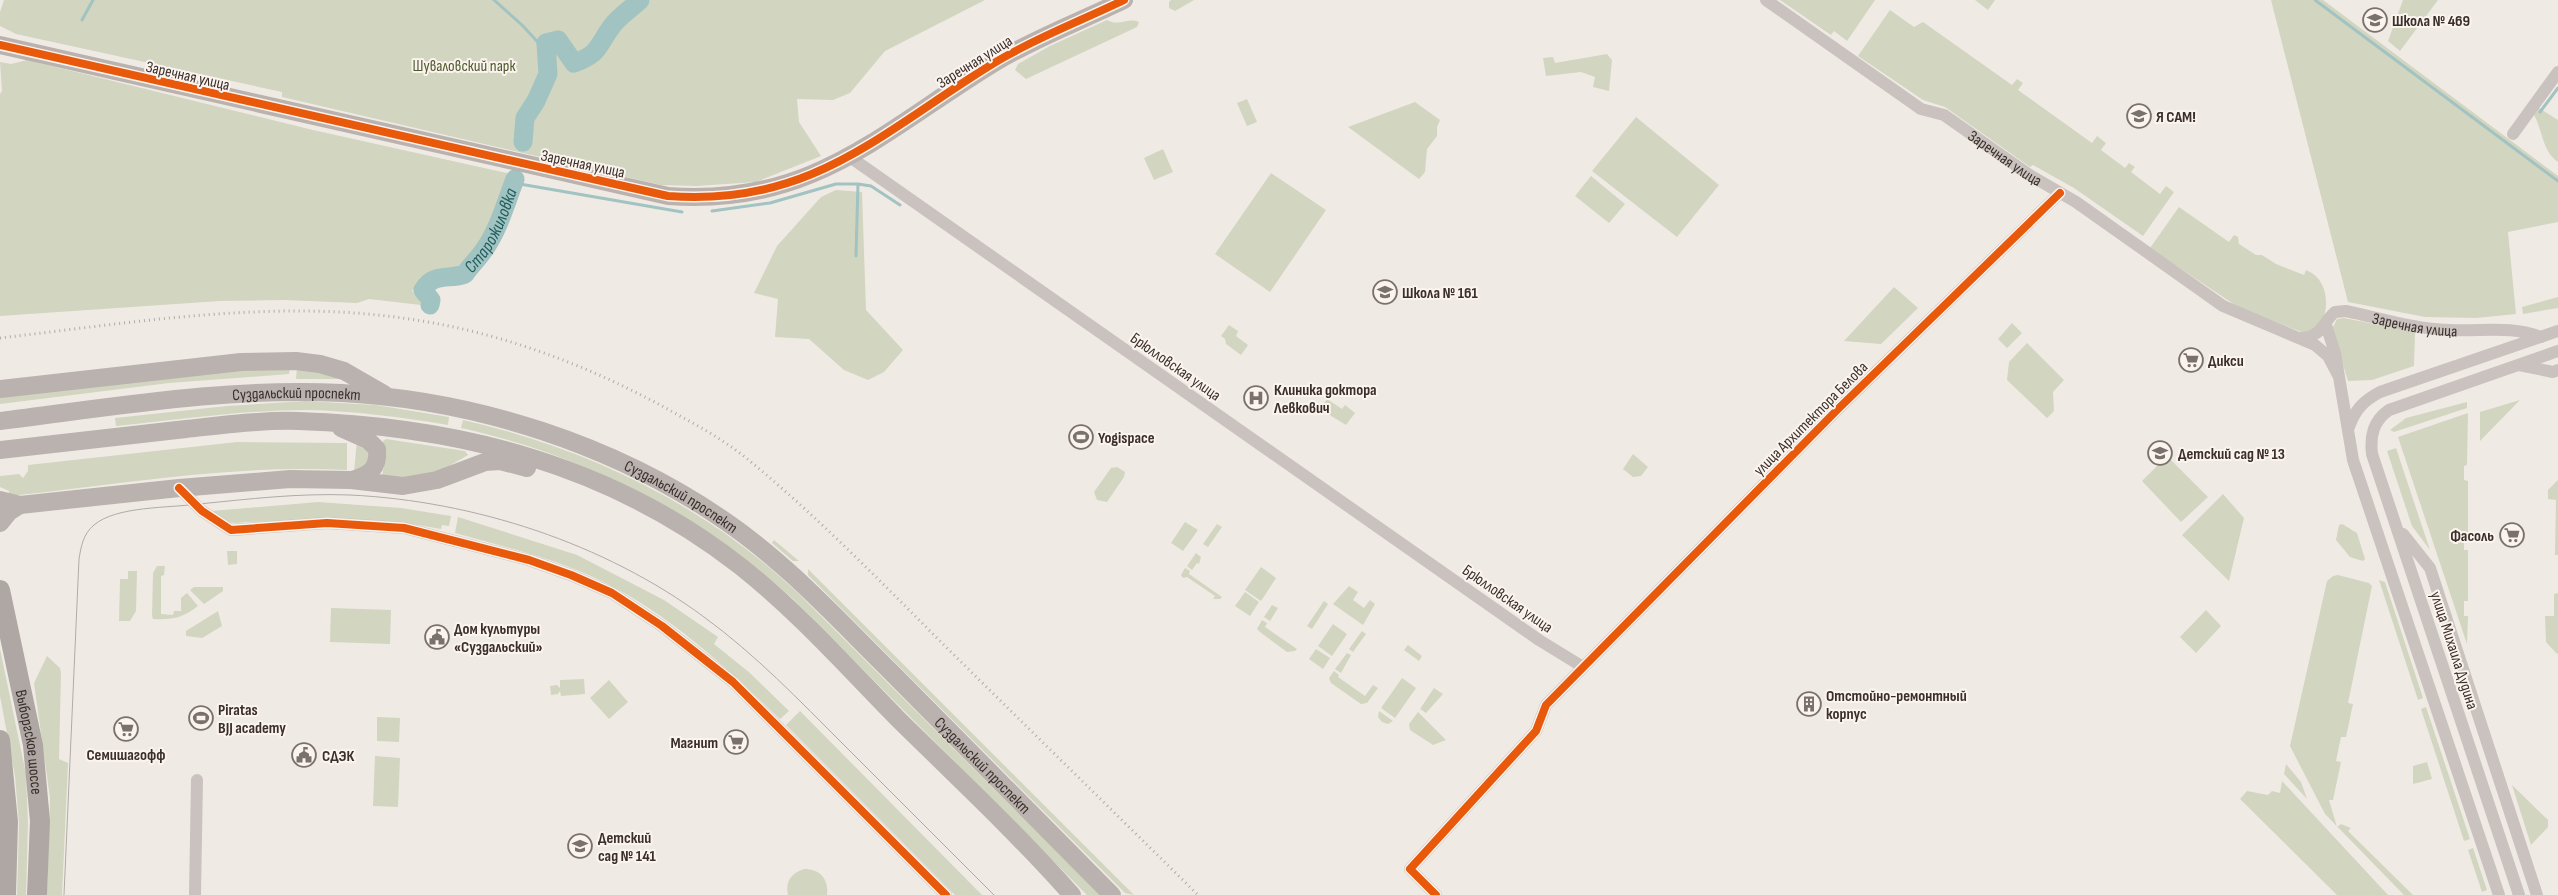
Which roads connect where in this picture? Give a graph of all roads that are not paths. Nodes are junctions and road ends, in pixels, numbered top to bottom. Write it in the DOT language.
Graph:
graph roads {
  1 [pos="1124,0"];
  2 [pos="1766,0"];
  3 [pos="0,45"];
  4 [pos="2558,72"];
  5 [pos="2513,134"];
  6 [pos="850,157"];
  7 [pos="2060,193"];
  8 [pos="2326,325"];
  9 [pos="2558,331"];
  10 [pos="2541,337"];
  11 [pos="2301,338"];
  12 [pos="2558,351"];
  13 [pos="2519,365"];
  14 [pos="2558,370"];
  15 [pos="2338,375"];
  16 [pos="0,389"];
  17 [pos="389,397"];
  18 [pos="0,421"];
  19 [pos="325,422"];
  20 [pos="2348,430"];
  21 [pos="0,450"];
  22 [pos="571,471"];
  23 [pos="351,480"];
  24 [pos="179,488"];
  25 [pos="0,500"];
  26 [pos="20,505"];
  27 [pos="0,523"];
  28 [pos="2398,529"];
  29 [pos="0,590"];
  30 [pos="1583,667"];
  31 [pos="0,740"];
  32 [pos="197,780"];
  33 [pos="1071,894"];
  34 [pos="6,895"];
  35 [pos="37,895"];
  36 [pos="194,895"];
  37 [pos="946,895"];
  38 [pos="1112,895"];
  39 [pos="1436,895"];
  40 [pos="2499,895"];
  41 [pos="2519,895"];
  42 [pos="2537,895"];
  1 -- 6 [label="main road, Заречная улица"];
  2 -- 7 [label="street, Заречная улица"];
  3 -- 6 [label="main road, Заречная улица"];
  4 -- 5 [label="street"];
  6 -- 30 [label="street, Брюлловская улица"];
  7 -- 11 [label="street, Заречная улица"];
  7 -- 30 [label="street, улица Архитектора Белова"];
  8 -- 10 [label="street, Заречная улица"];
  8 -- 11 [label="street, Заречная улица"];
  8 -- 15 [label="street"];
  9 -- 10 [label="street"];
  10 -- 20 [label="street"];
  11 -- 15 [label="street, Заречная улица"];
  12 -- 13 [label="street"];
  13 -- 14 [label="street"];
  13 -- 28 [label="street, улица Михаила Дудина"];
  15 -- 20 [label="street"];
  16 -- 17 [label="main road"];
  17 -- 18 [label="main road, Суздальский проспект"];
  17 -- 38 [label="main road, Суздальский проспект"];
  19 -- 21 [label="main road, Суздальский проспект"];
  19 -- 22 [label="main road, Суздальский проспект"];
  19 -- 23 [label="main road"];
  20 -- 40 [label="street"];
  22 -- 23 [label="main road"];
  22 -- 33 [label="main road, Суздальский проспект"];
  23 -- 24 [label="main road"];
  24 -- 26 [label="main road"];
  24 -- 37 [label="street"];
  25 -- 26 [label="main road"];
  26 -- 27 [label="main road"];
  28 -- 41 [label="street, улица Михаила Дудина"];
  28 -- 42 [label="street"];
  29 -- 35 [label="main road, Выборгское шоссе"];
  30 -- 39 [label="street, улица Архитектора Белова"];
  31 -- 34 [label="main road, Выборгское шоссе"];
  32 -- 36 [label="street"];
}
